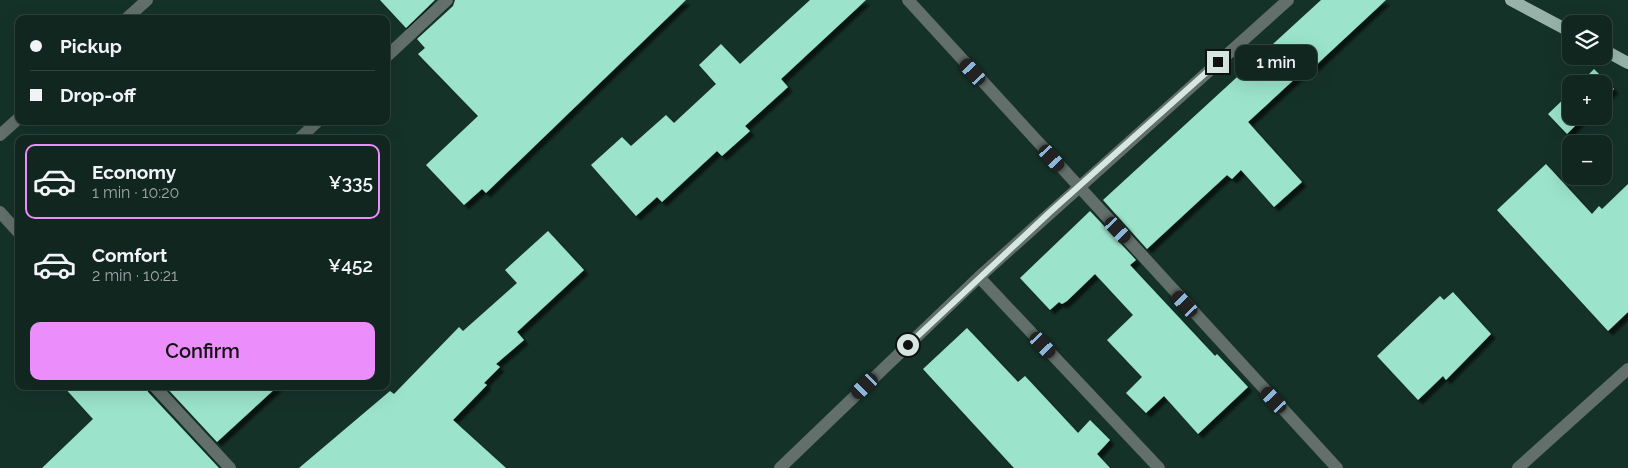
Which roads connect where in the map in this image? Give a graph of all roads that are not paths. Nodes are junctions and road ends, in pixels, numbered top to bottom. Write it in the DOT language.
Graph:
graph roads {
  1 [pos="147,0"];
  2 [pos="447,0"];
  3 [pos="908,0"];
  4 [pos="1288,0"];
  5 [pos="1511,0"];
  6 [pos="130,15"];
  7 [pos="1562,27"];
  8 [pos="390,53"];
  9 [pos="1612,54"];
  10 [pos="1628,63"];
  11 [pos="15,122"];
  12 [pos="314,125"];
  13 [pos="0,135"];
  14 [pos="304,135"];
  15 [pos="1078,187"];
  16 [pos="0,212"];
  17 [pos="15,229"];
  18 [pos="979,277"];
  19 [pos="1628,368"];
  20 [pos="158,390"];
  21 [pos="230,468"];
  22 [pos="780,468"];
  23 [pos="1159,468"];
  24 [pos="1337,468"];
  25 [pos="1518,468"];
  1 -- 6 [label="street"];
  2 -- 8 [label="street"];
  3 -- 15 [label="street"];
  4 -- 15 [label="street"];
  5 -- 7 [label="main road"];
  9 -- 10 [label="main road"];
  11 -- 13 [label="street"];
  12 -- 14 [label="street"];
  15 -- 18 [label="street"];
  15 -- 24 [label="street"];
  16 -- 17 [label="street"];
  18 -- 22 [label="street"];
  18 -- 23 [label="street"];
  19 -- 25 [label="street"];
  20 -- 21 [label="street"];
}
